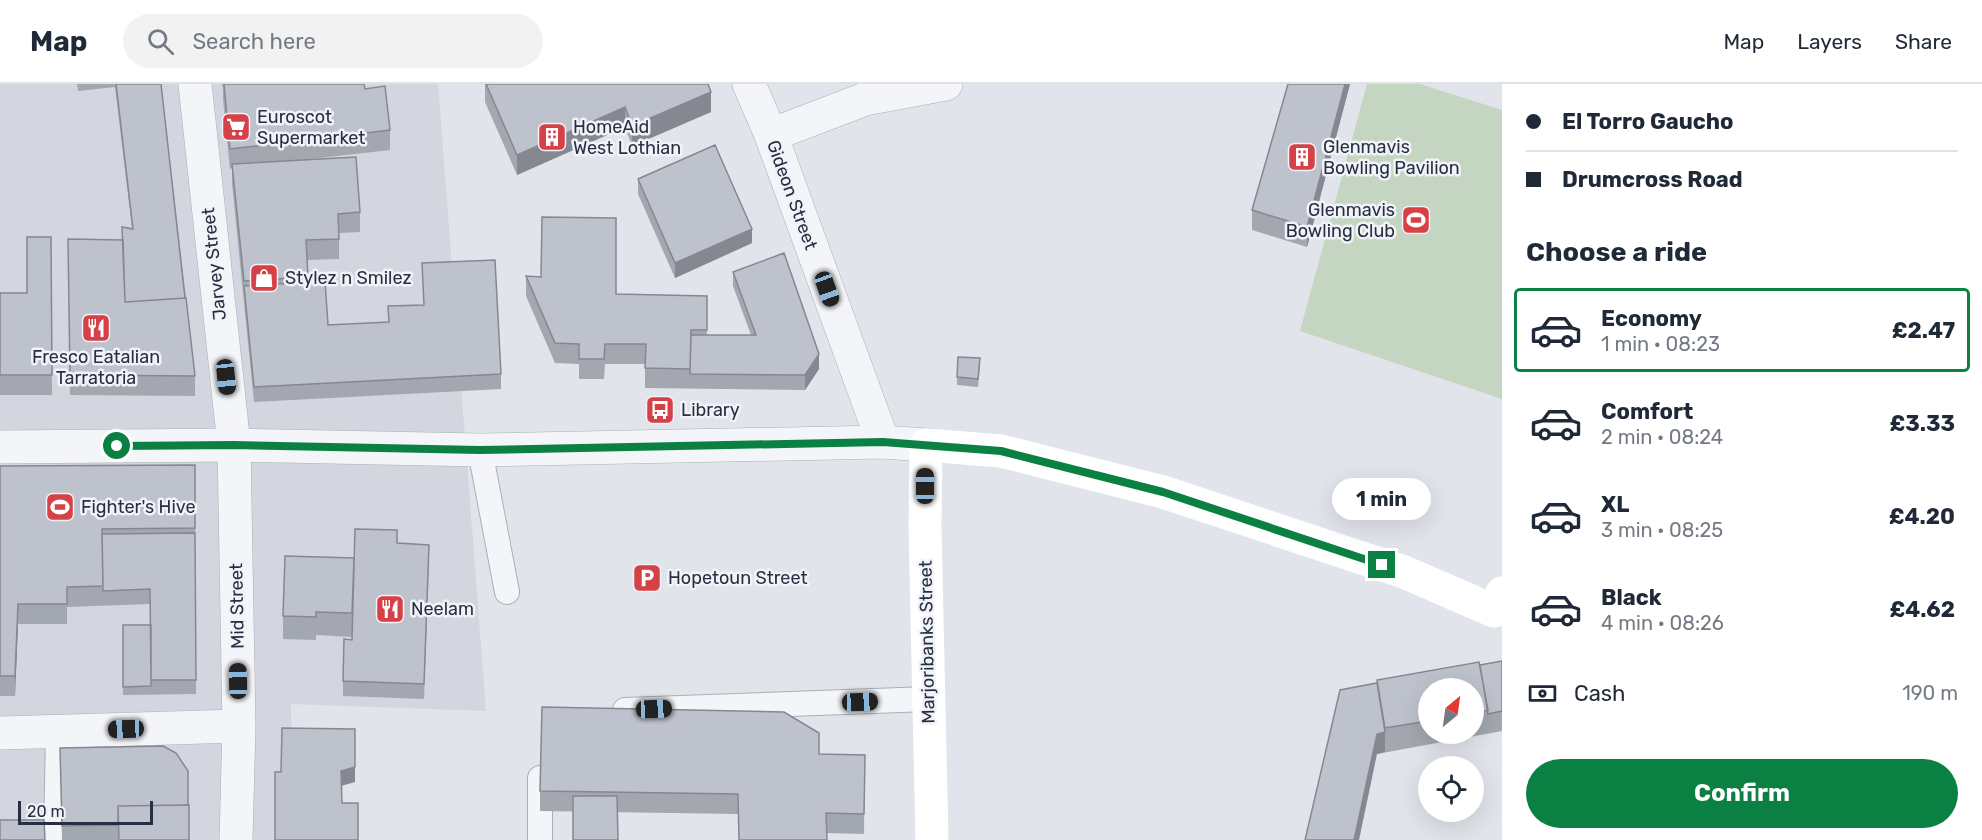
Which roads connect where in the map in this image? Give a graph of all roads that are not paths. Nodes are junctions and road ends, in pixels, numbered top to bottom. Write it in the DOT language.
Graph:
graph roads {
  1 [pos="195,84"];
  2 [pos="749,84"];
  3 [pos="946,84"];
  4 [pos="771,135"];
  5 [pos="883,442"];
  6 [pos="234,445"];
  7 [pos="926,445"];
  8 [pos="0,447"];
  9 [pos="480,450"];
  10 [pos="507,592"];
  11 [pos="1499,607"];
  12 [pos="929,699"];
  13 [pos="598,711"];
  14 [pos="239,726"];
  15 [pos="58,731"];
  16 [pos="0,733"];
  17 [pos="541,759"];
  18 [pos="57,840"];
  19 [pos="236,840"];
  20 [pos="540,840"];
  21 [pos="932,840"];
  1 -- 6 [label="street, Jarvey Street"];
  2 -- 4 [label="street, Gideon Street"];
  3 -- 4 [label="street"];
  4 -- 5 [label="street, Gideon Street"];
  5 -- 7 [label="street"];
  5 -- 9 [label="street"];
  6 -- 8 [label="street"];
  6 -- 9 [label="street"];
  6 -- 14 [label="street, Mid Street"];
  7 -- 11 [label="main road"];
  7 -- 12 [label="main road, Marjoribanks Street"];
  9 -- 10 [label="lane"];
  12 -- 13 [label="lane"];
  12 -- 21 [label="main road, Marjoribanks Street"];
  14 -- 15 [label="street"];
  14 -- 19 [label="street, Mid Street"];
  15 -- 16 [label="street"];
  15 -- 18 [label="lane"];
  17 -- 20 [label="lane"];
}
